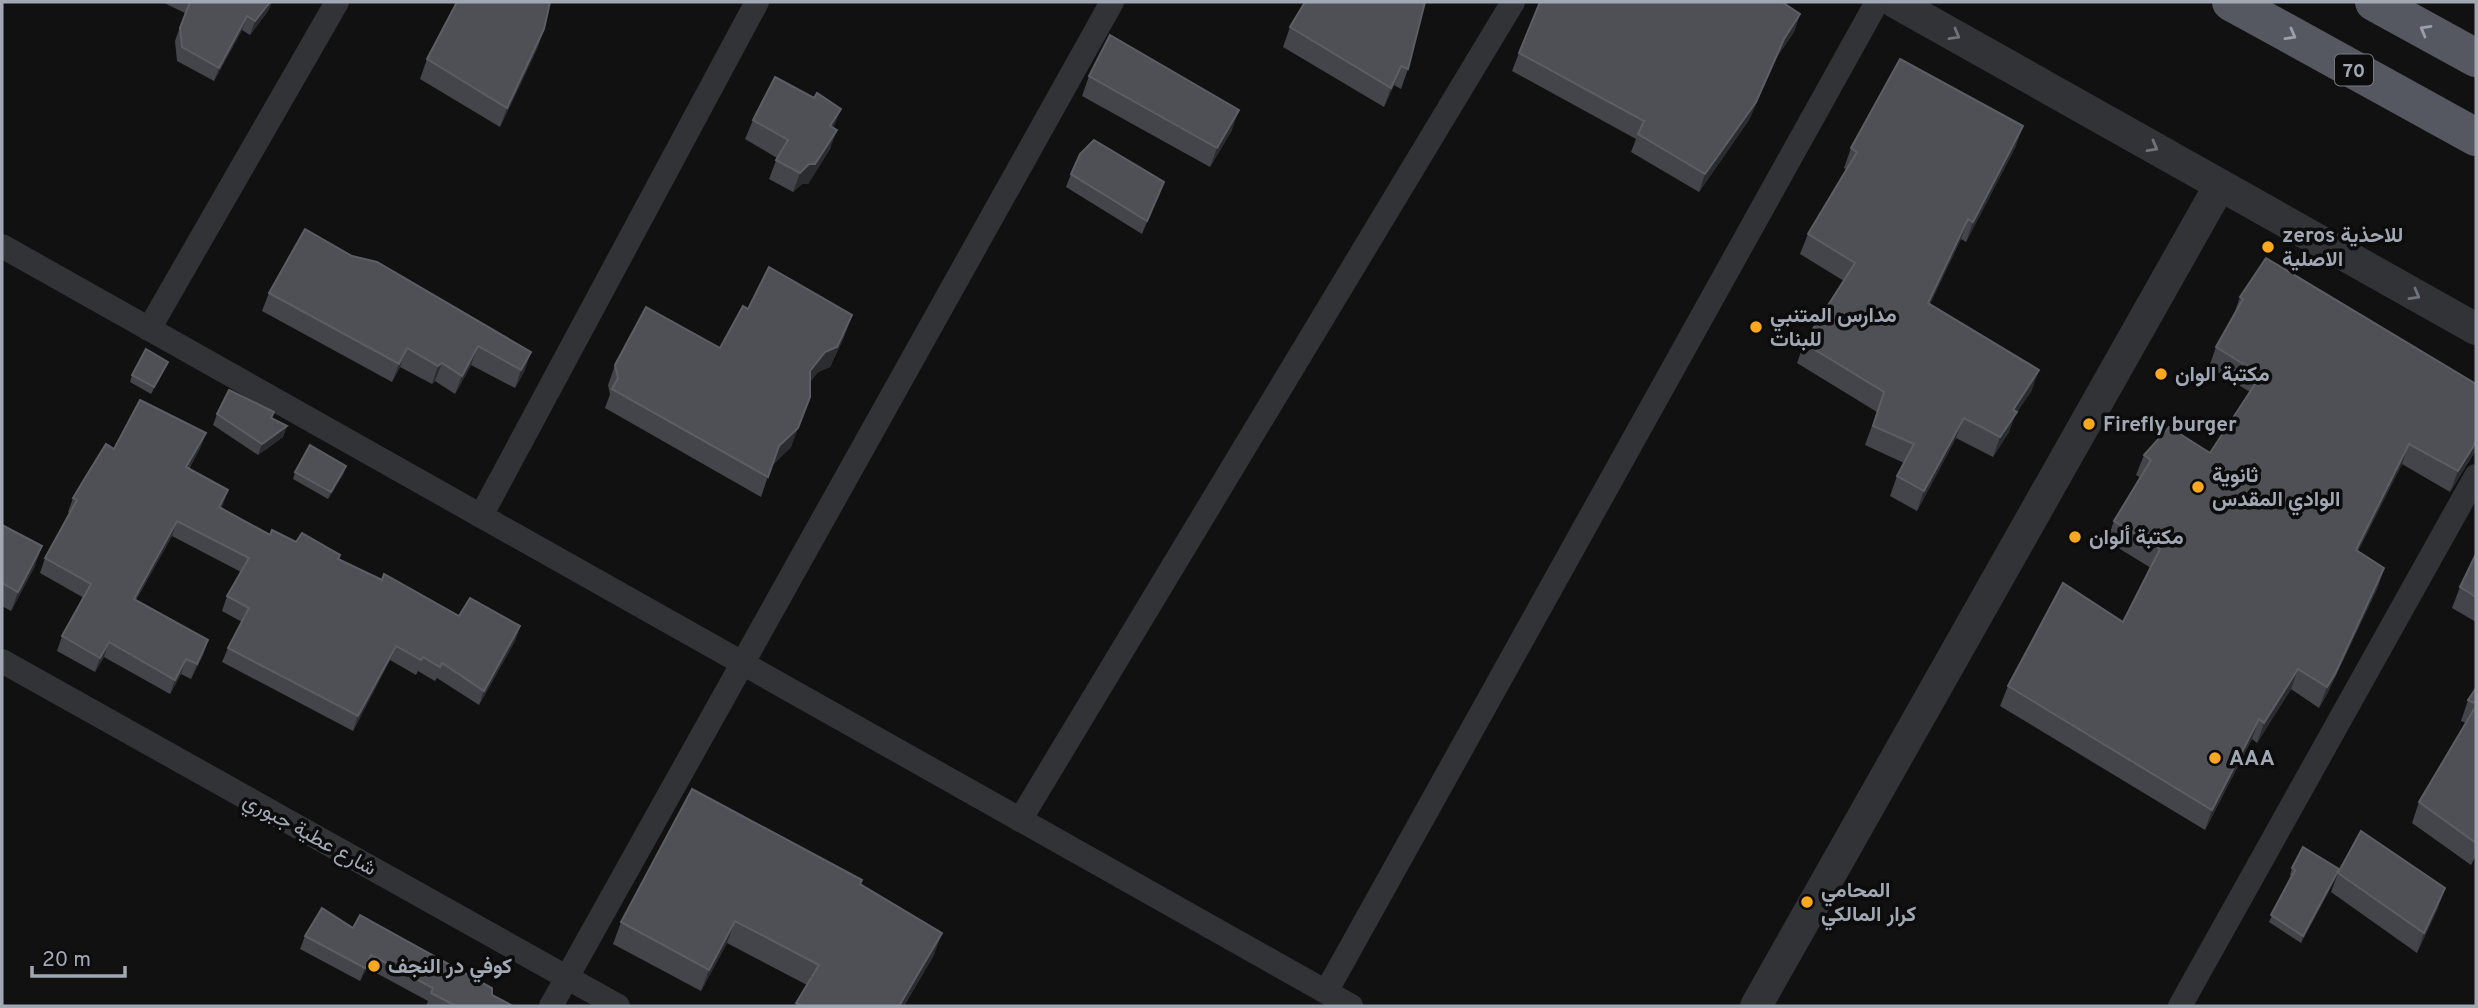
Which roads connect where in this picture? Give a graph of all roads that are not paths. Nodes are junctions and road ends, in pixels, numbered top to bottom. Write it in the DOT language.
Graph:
graph roads {
  1 [pos="337,2"];
  2 [pos="757,2"];
  3 [pos="1112,2"];
  4 [pos="1513,2"];
  5 [pos="1877,2"];
  6 [pos="1895,2"];
  7 [pos="2231,2"];
  8 [pos="2374,2"];
  9 [pos="2476,58"];
  10 [pos="2476,137"];
  11 [pos="2220,185"];
  12 [pos="2,246"];
  13 [pos="149,329"];
  14 [pos="2476,329"];
  15 [pos="2476,476"];
  16 [pos="481,516"];
  17 [pos="2,662"];
  18 [pos="740,662"];
  19 [pos="1020,820"];
  20 [pos="567,978"];
  21 [pos="1326,992"];
  22 [pos="551,1006"];
  23 [pos="618,1006"];
  24 [pos="1351,1006"];
  25 [pos="1756,1006"];
  26 [pos="2180,1006"];
  1 -- 13 [label="street"];
  2 -- 16 [label="street"];
  3 -- 18 [label="street"];
  4 -- 19 [label="street"];
  5 -- 21 [label="street"];
  6 -- 11 [label="street, one-way"];
  7 -- 10 [label="highway, 70, one-way"];
  9 -- 8 [label="highway, one-way"];
  11 -- 14 [label="street, one-way"];
  11 -- 25 [label="street"];
  12 -- 13 [label="street"];
  13 -- 16 [label="street"];
  15 -- 26 [label="street"];
  16 -- 18 [label="street"];
  17 -- 20 [label="street, شارع عطية جبوري"];
  18 -- 19 [label="street"];
  18 -- 20 [label="street"];
  19 -- 21 [label="street"];
  20 -- 22 [label="street"];
  20 -- 23 [label="street, شارع عطية جبوري"];
  21 -- 24 [label="street"];
}
